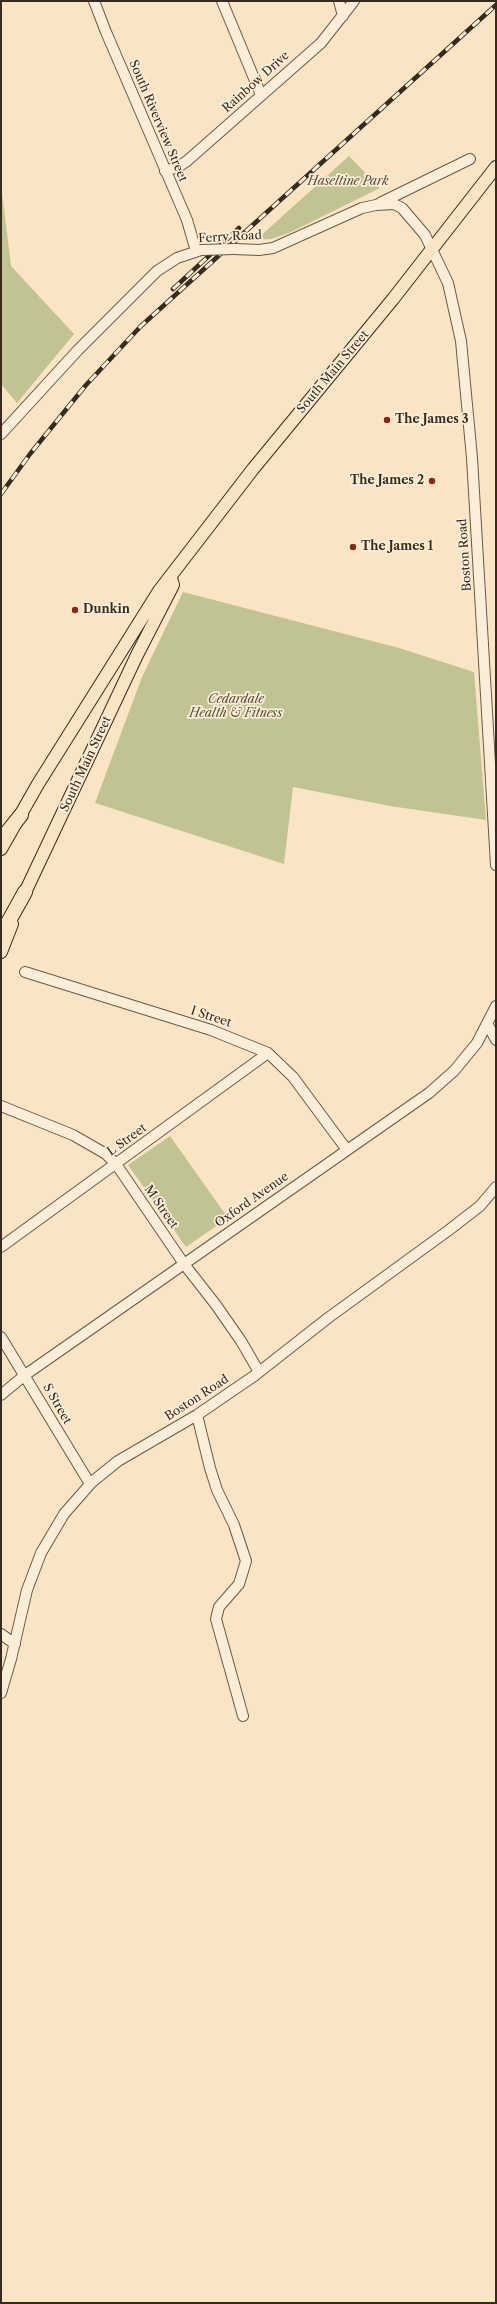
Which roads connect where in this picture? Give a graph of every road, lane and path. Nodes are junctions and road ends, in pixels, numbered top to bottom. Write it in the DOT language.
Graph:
graph roads {
  1 [pos="94,1"];
  2 [pos="222,1"];
  3 [pos="339,1"];
  4 [pos="354,1"];
  5 [pos="344,16"];
  6 [pos="261,95"];
  7 [pos="470,159"];
  8 [pos="496,167"];
  9 [pos="165,171"];
  10 [pos="376,204"];
  11 [pos="433,248"];
  12 [pos="199,250"];
  13 [pos="1,434"];
  14 [pos="171,577"];
  15 [pos="21,815"];
  16 [pos="1,840"];
  17 [pos="1,849"];
  18 [pos="496,865"];
  19 [pos="25,892"];
  20 [pos="1,935"];
  21 [pos="1,952"];
  22 [pos="25,972"];
  23 [pos="496,1006"];
  24 [pos="488,1025"];
  25 [pos="496,1040"];
  26 [pos="268,1053"];
  27 [pos="1,1106"];
  28 [pos="347,1150"];
  29 [pos="116,1164"];
  30 [pos="496,1187"];
  31 [pos="1,1247"];
  32 [pos="184,1264"];
  33 [pos="1,1337"];
  34 [pos="259,1372"];
  35 [pos="25,1375"];
  36 [pos="1,1395"];
  37 [pos="197,1415"];
  38 [pos="90,1484"];
  39 [pos="1,1634"];
  40 [pos="15,1644"];
  41 [pos="1,1693"];
  42 [pos="243,1716"];
  1 -- 9 [label="street, South Riverview Street"];
  2 -- 6 [label="street"];
  3 -- 5 [label="street"];
  4 -- 5 [label="street, Rainbow Drive"];
  5 -- 6 [label="street, Rainbow Drive"];
  6 -- 9 [label="street, Rainbow Drive"];
  7 -- 10 [label="street"];
  8 -- 11 [label="main road, South Main Street"];
  9 -- 12 [label="street, South Riverview Street"];
  10 -- 11 [label="street, Ferry Road"];
  10 -- 12 [label="street, Ferry Road, bridge"];
  11 -- 14 [label="main road, South Main Street"];
  11 -- 18 [label="street, Boston Road"];
  12 -- 13 [label="street, Ferry Road"];
  14 -- 15 [label="main road, South Main Street"];
  14 -- 19 [label="main road, South Main Street"];
  15 -- 16 [label="highway"];
  15 -- 17 [label="main road, South Main Street"];
  19 -- 20 [label="highway"];
  19 -- 21 [label="main road, South Main Street"];
  22 -- 26 [label="street, I Street"];
  23 -- 24 [label="street, Oxford Avenue"];
  24 -- 25 [label="street"];
  24 -- 28 [label="street, Oxford Avenue"];
  26 -- 28 [label="street, I Street"];
  26 -- 29 [label="street, L Street"];
  27 -- 29 [label="street, M Street"];
  28 -- 32 [label="street, Oxford Avenue"];
  29 -- 31 [label="street, L Street"];
  29 -- 32 [label="street, M Street"];
  30 -- 34 [label="street, Boston Road"];
  32 -- 34 [label="street, M Street"];
  32 -- 35 [label="street, Oxford Avenue"];
  33 -- 35 [label="street, S Street"];
  34 -- 37 [label="street, Boston Road"];
  35 -- 36 [label="street, Oxford Avenue"];
  35 -- 38 [label="street, S Street"];
  37 -- 38 [label="street, Boston Road"];
  37 -- 42 [label="street"];
  38 -- 40 [label="street, Boston Road"];
  39 -- 40 [label="street"];
  40 -- 41 [label="street, Boston Road"];
}
